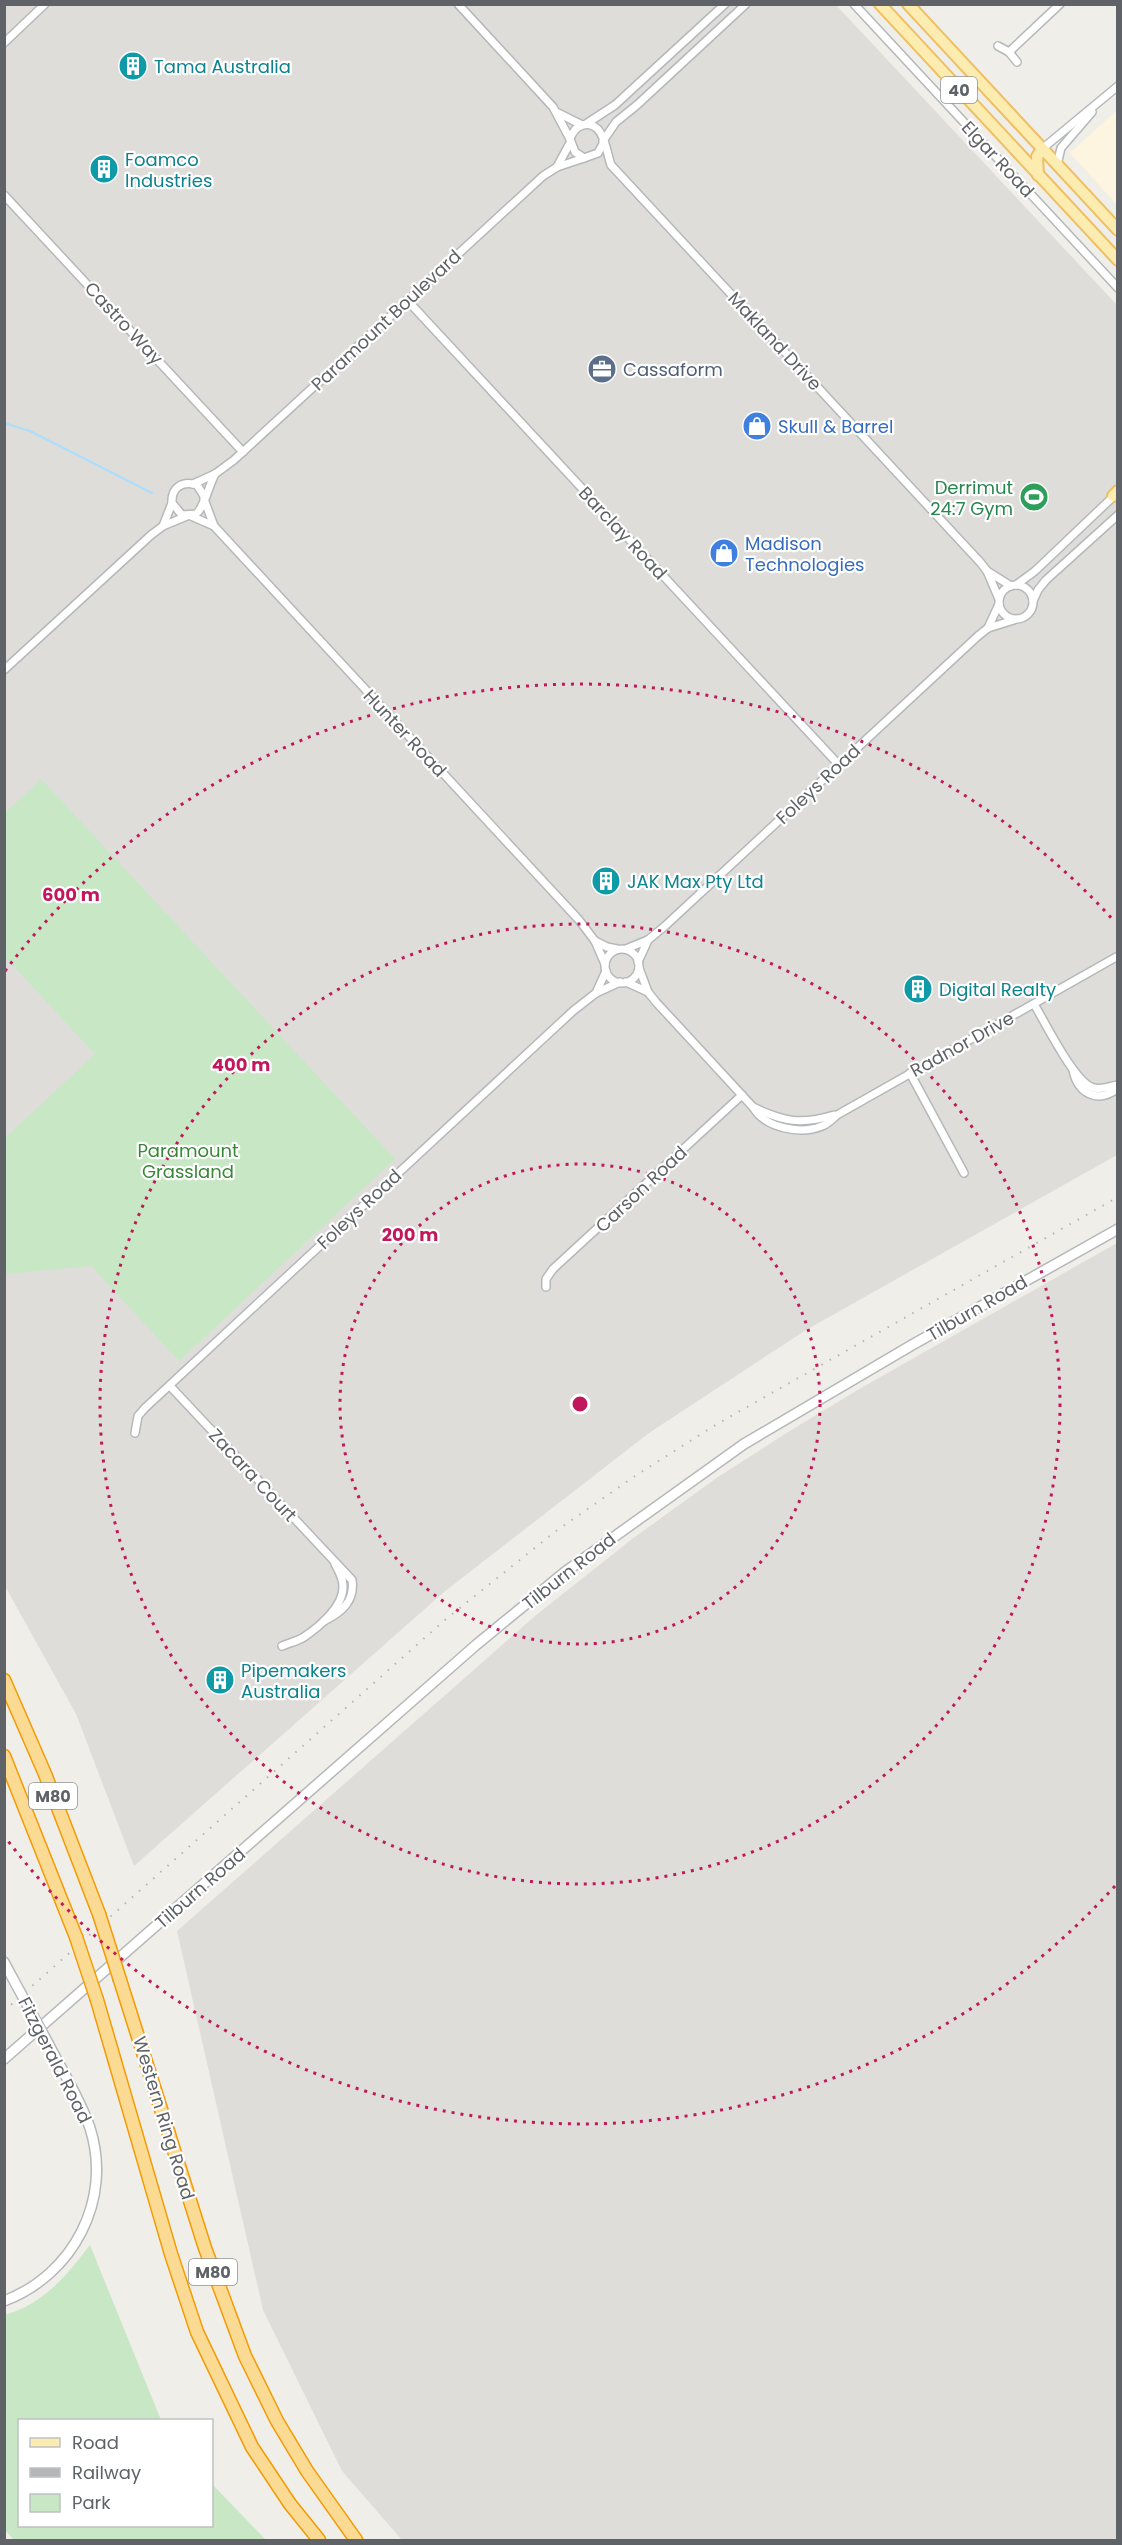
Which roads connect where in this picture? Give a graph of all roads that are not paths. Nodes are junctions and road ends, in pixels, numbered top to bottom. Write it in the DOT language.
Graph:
graph roads {
  1 [pos="45,4"];
  2 [pos="458,4"];
  3 [pos="725,4"];
  4 [pos="746,4"];
  5 [pos="854,4"];
  6 [pos="880,4"];
  7 [pos="908,4"];
  8 [pos="1060,4"];
  9 [pos="4,43"];
  10 [pos="998,46"];
  11 [pos="1009,52"];
  12 [pos="1017,62"];
  13 [pos="1118,86"];
  14 [pos="1106,97"];
  15 [pos="558,113"];
  16 [pos="584,125"];
  17 [pos="570,141"];
  18 [pos="603,142"];
  19 [pos="1042,149"];
  20 [pos="586,158"];
  21 [pos="611,165"];
  22 [pos="1057,165"];
  23 [pos="557,167"];
  24 [pos="1038,176"];
  25 [pos="4,195"];
  26 [pos="1118,230"];
  27 [pos="1118,260"];
  28 [pos="1118,288"];
  29 [pos="407,300"];
  30 [pos="243,452"];
  31 [pos="215,474"];
  32 [pos="193,484"];
  33 [pos="1116,493"];
  34 [pos="204,498"];
  35 [pos="172,503"];
  36 [pos="1118,515"];
  37 [pos="189,516"];
  38 [pos="163,526"];
  39 [pos="214,526"];
  40 [pos="987,571"];
  41 [pos="1014,586"];
  42 [pos="1033,601"];
  43 [pos="999,602"];
  44 [pos="1014,620"];
  45 [pos="988,628"];
  46 [pos="4,670"];
  47 [pos="839,765"];
  48 [pos="595,940"];
  49 [pos="648,940"];
  50 [pos="622,949"];
  51 [pos="1118,956"];
  52 [pos="638,965"];
  53 [pos="606,967"];
  54 [pos="622,982"];
  55 [pos="648,992"];
  56 [pos="596,993"];
  57 [pos="1034,1004"];
  58 [pos="910,1073"];
  59 [pos="1118,1086"];
  60 [pos="742,1095"];
  61 [pos="964,1173"];
  62 [pos="1118,1229"];
  63 [pos="546,1287"];
  64 [pos="170,1386"];
  65 [pos="135,1433"];
  66 [pos="282,1646"];
  67 [pos="4,1680"];
  68 [pos="4,1756"];
  69 [pos="4,1962"];
  70 [pos="4,2059"];
  71 [pos="4,2301"];
  72 [pos="319,2541"];
  73 [pos="356,2541"];
  1 -- 9 [label="street"];
  2 -- 15 [label="street"];
  3 -- 16 [label="street"];
  4 -- 18 [label="street"];
  5 -- 28 [label="street, Elgar Road"];
  6 -- 24 [label="main road, 40"];
  7 -- 19 [label="main road, 40"];
  8 -- 11 [label="street"];
  10 -- 11 [label="street"];
  11 -- 12 [label="street"];
  13 -- 14 [label="street"];
  14 -- 19 [label="street"];
  14 -- 22 [label="street"];
  15 -- 16 [label="street"];
  15 -- 17 [label="street"];
  16 -- 17 [label="street"];
  16 -- 18 [label="street"];
  17 -- 20 [label="street"];
  17 -- 23 [label="street, Paramount Boulevard"];
  18 -- 20 [label="street"];
  18 -- 21 [label="street, Makland Drive"];
  19 -- 22 [label="main road, 40"];
  19 -- 24 [label="main road"];
  20 -- 21 [label="street"];
  20 -- 23 [label="street, Paramount Boulevard"];
  21 -- 40 [label="street, Makland Drive"];
  22 -- 26 [label="main road, 40"];
  23 -- 29 [label="street, Paramount Boulevard"];
  24 -- 27 [label="main road, 40"];
  25 -- 30 [label="street, Castro Way"];
  29 -- 30 [label="street, Paramount Boulevard"];
  29 -- 47 [label="street, Barclay Road"];
  30 -- 31 [label="street, Paramount Boulevard"];
  31 -- 32 [label="street, Paramount Boulevard"];
  31 -- 34 [label="street, Paramount Boulevard"];
  32 -- 34 [label="street"];
  32 -- 35 [label="street"];
  33 -- 41 [label="street"];
  34 -- 37 [label="street"];
  34 -- 39 [label="street, Hunter Road"];
  35 -- 37 [label="street"];
  35 -- 38 [label="street"];
  36 -- 42 [label="street"];
  37 -- 38 [label="street"];
  37 -- 39 [label="street, Hunter Road"];
  38 -- 46 [label="street"];
  39 -- 48 [label="street, Hunter Road"];
  40 -- 41 [label="street, Makland Drive"];
  40 -- 43 [label="street, Makland Drive"];
  41 -- 42 [label="street"];
  41 -- 43 [label="street"];
  42 -- 44 [label="street"];
  43 -- 44 [label="street"];
  43 -- 45 [label="street, Foleys Road"];
  44 -- 45 [label="street, Foleys Road"];
  45 -- 47 [label="street, Foleys Road"];
  47 -- 49 [label="street, Foleys Road"];
  48 -- 50 [label="street"];
  48 -- 53 [label="street, Hunter Road"];
  49 -- 50 [label="street, Foleys Road"];
  49 -- 52 [label="street, Foleys Road"];
  50 -- 52 [label="street"];
  50 -- 53 [label="street"];
  51 -- 57 [label="street, Radnor Drive"];
  52 -- 54 [label="street"];
  52 -- 55 [label="street, Radnor Drive"];
  53 -- 54 [label="street"];
  53 -- 56 [label="street, Foleys Road"];
  54 -- 55 [label="street, Radnor Drive"];
  54 -- 56 [label="street, Foleys Road"];
  55 -- 60 [label="street, Radnor Drive"];
  56 -- 64 [label="street, Foleys Road"];
  57 -- 58 [label="street, Radnor Drive"];
  57 -- 59 [label="street"];
  58 -- 60 [label="street, Radnor Drive"];
  58 -- 61 [label="street"];
  60 -- 63 [label="street, Carson Road"];
  62 -- 70 [label="street, Tilburn Road"];
  64 -- 65 [label="street, Foleys Road"];
  64 -- 66 [label="street, Zacara Court"];
  67 -- 73 [label="highway, Western Ring Road / M80, bridge"];
  68 -- 72 [label="highway, Western Ring Road / M80, bridge"];
  69 -- 71 [label="street, Fitzgerald Road, bridge"];
}
